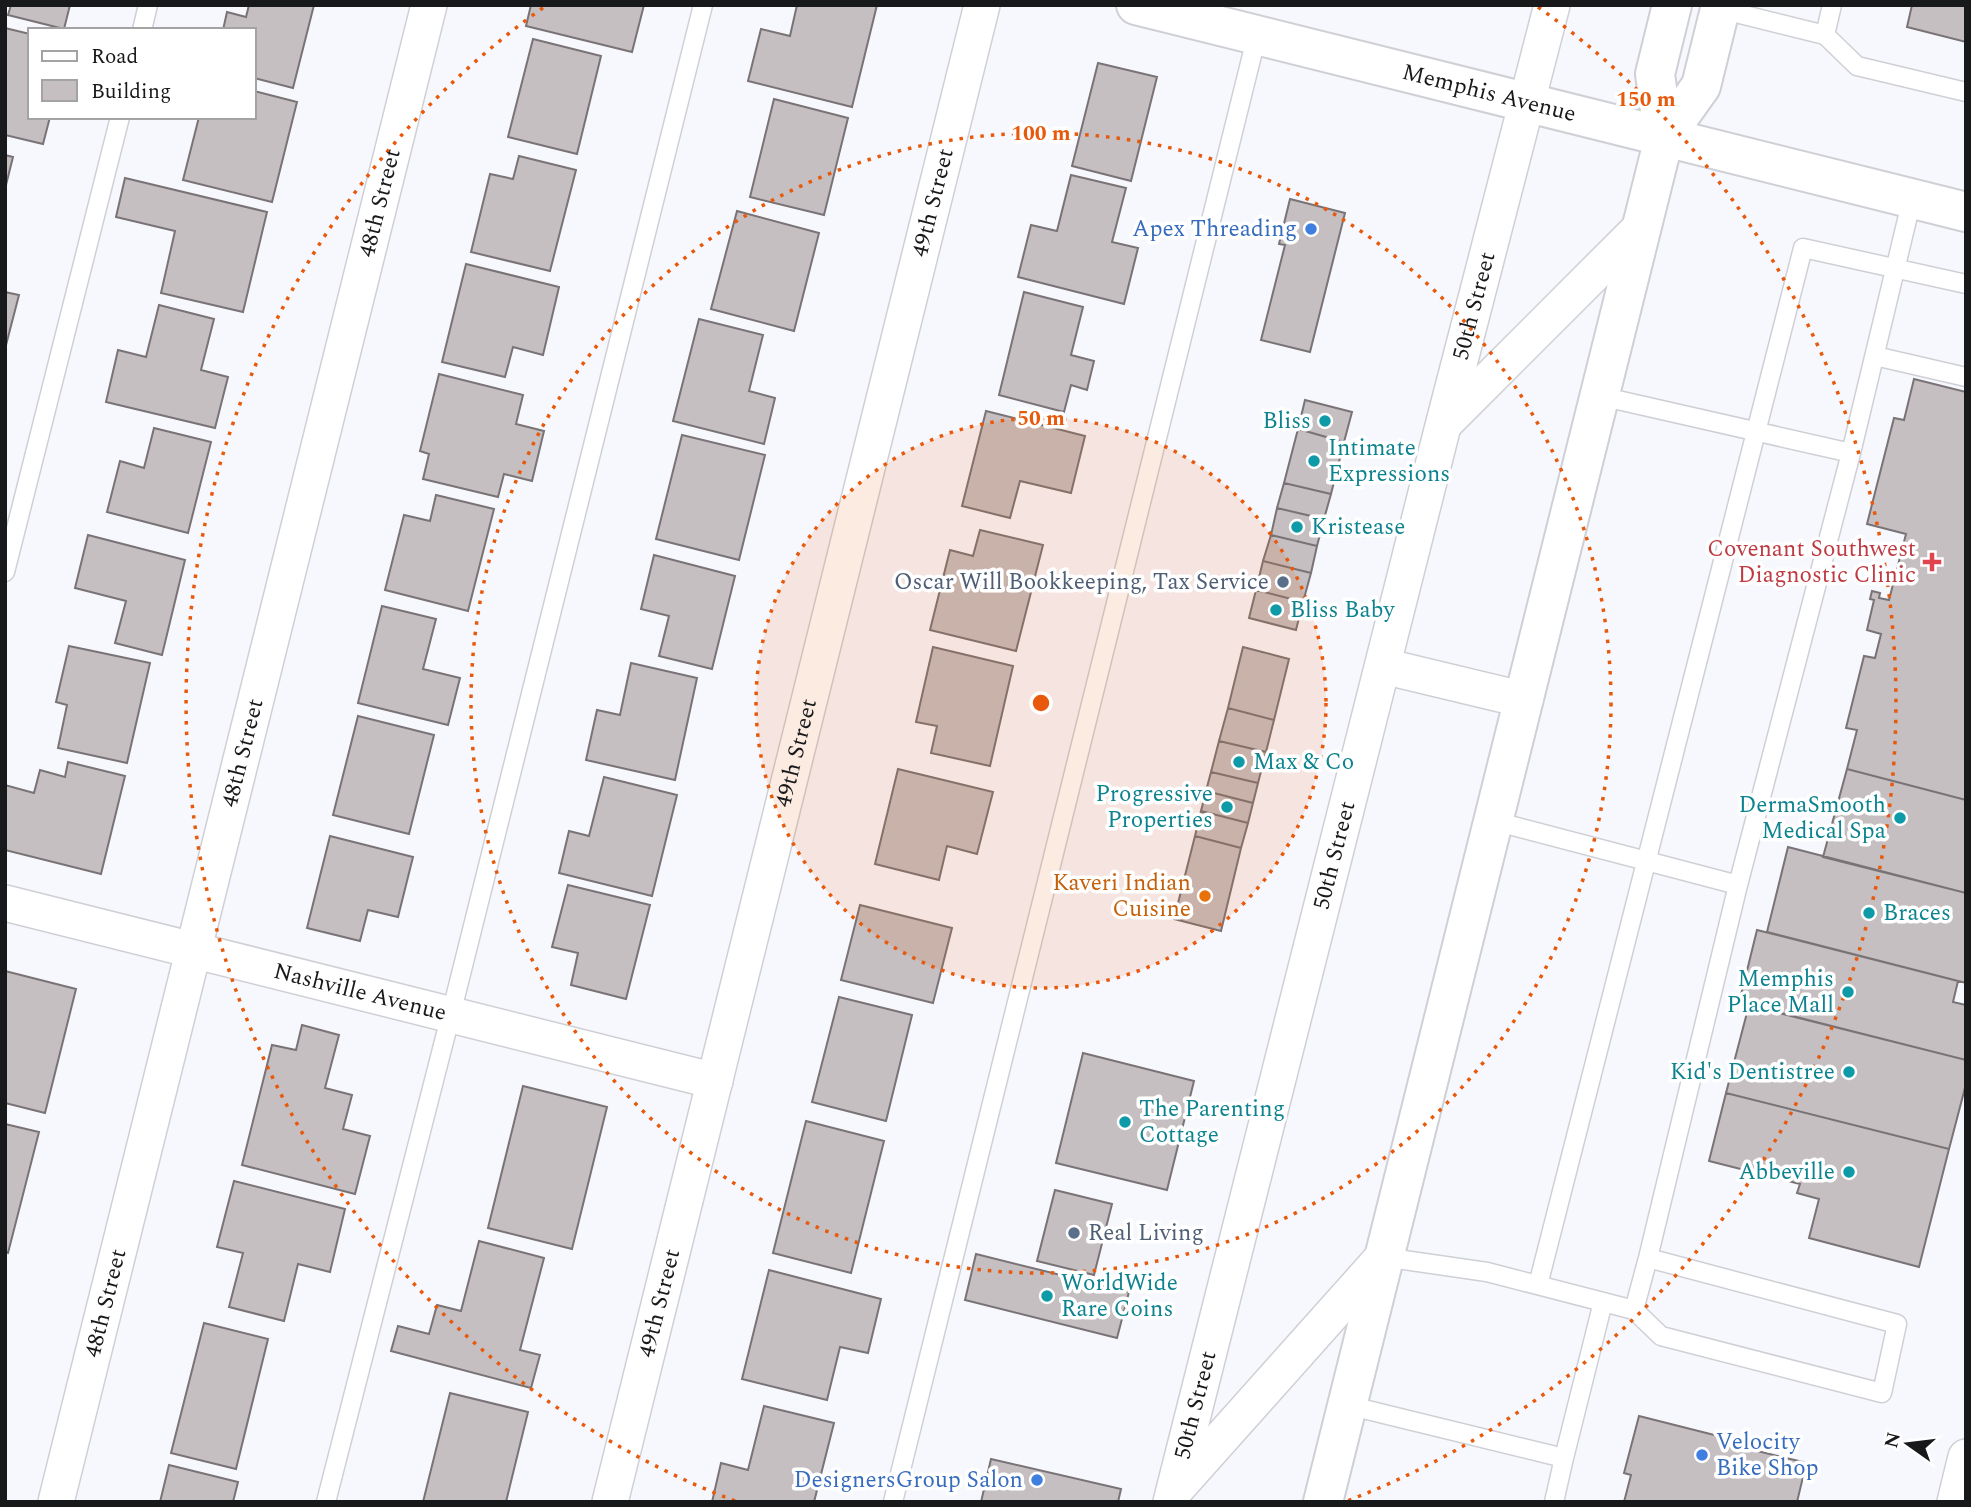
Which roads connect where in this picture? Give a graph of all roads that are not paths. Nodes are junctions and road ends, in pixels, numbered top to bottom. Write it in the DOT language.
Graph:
graph roads {
  1 [pos="148,5"];
  2 [pos="429,5"];
  3 [pos="703,5"];
  4 [pos="982,5"];
  5 [pos="1136,5"];
  6 [pos="1552,5"];
  7 [pos="1672,5"];
  8 [pos="1832,5"];
  9 [pos="1721,7"];
  10 [pos="142,28"];
  11 [pos="1257,35"];
  12 [pos="1825,35"];
  13 [pos="1966,92"];
  14 [pos="1528,102"];
  15 [pos="119,119"];
  16 [pos="1664,138"];
  17 [pos="1912,199"];
  18 [pos="1966,212"];
  19 [pos="1642,226"];
  20 [pos="1895,269"];
  21 [pos="1966,284"];
  22 [pos="1875,356"];
  23 [pos="1966,377"];
  24 [pos="1600,396"];
  25 [pos="1443,426"];
  26 [pos="1756,431"];
  27 [pos="1852,453"];
  28 [pos="5,572"];
  29 [pos="1383,666"];
  30 [pos="1525,700"];
  31 [pos="1494,821"];
  32 [pos="1645,861"];
  33 [pos="1738,885"];
  34 [pos="5,903"];
  35 [pos="194,950"];
  36 [pos="451,1014"];
  37 [pos="715,1081"];
  38 [pos="1383,1257"];
  39 [pos="1648,1258"];
  40 [pos="1538,1285"];
  41 [pos="1603,1301"];
  42 [pos="1634,1310"];
  43 [pos="1347,1405"];
  44 [pos="1966,1457"];
  45 [pos="1564,1458"];
  46 [pos="1172,1497"];
  47 [pos="56,1502"];
  48 [pos="326,1502"];
  49 [pos="610,1502"];
  50 [pos="893,1502"];
  51 [pos="1323,1502"];
  52 [pos="1554,1502"];
  53 [pos="1955,1502"];
  1 -- 10 [label="lane"];
  2 -- 35 [label="street, 48th Street"];
  3 -- 36 [label="lane"];
  4 -- 37 [label="street, 49th Street"];
  5 -- 11 [label="main road, Memphis Avenue"];
  6 -- 14 [label="street, 50th Street"];
  7 -- 16 [label="main road"];
  8 -- 12 [label="lane"];
  9 -- 12 [label="lane"];
  9 -- 16 [label="main road"];
  11 -- 14 [label="main road, Memphis Avenue"];
  11 -- 50 [label="lane"];
  12 -- 13 [label="lane"];
  14 -- 16 [label="main road, Memphis Avenue"];
  14 -- 25 [label="street, 50th Street"];
  15 -- 28 [label="lane"];
  16 -- 17 [label="main road, Memphis Avenue"];
  16 -- 19 [label="main road"];
  17 -- 18 [label="main road, Memphis Avenue"];
  17 -- 20 [label="lane"];
  19 -- 24 [label="main road"];
  19 -- 25 [label="street"];
  20 -- 21 [label="lane"];
  20 -- 22 [label="lane"];
  20 -- 26 [label="lane"];
  22 -- 23 [label="lane"];
  22 -- 27 [label="lane"];
  24 -- 26 [label="lane"];
  24 -- 30 [label="main road"];
  25 -- 29 [label="street, 50th Street"];
  26 -- 27 [label="lane"];
  26 -- 32 [label="lane"];
  27 -- 33 [label="lane"];
  29 -- 30 [label="street"];
  29 -- 46 [label="street, 50th Street"];
  30 -- 31 [label="main road"];
  31 -- 32 [label="lane"];
  31 -- 38 [label="main road"];
  32 -- 33 [label="lane"];
  32 -- 40 [label="lane"];
  33 -- 39 [label="lane"];
  34 -- 35 [label="street, Nashville Avenue"];
  35 -- 36 [label="street, Nashville Avenue"];
  35 -- 47 [label="street, 48th Street"];
  36 -- 37 [label="street, Nashville Avenue"];
  36 -- 48 [label="lane"];
  37 -- 49 [label="street, 49th Street"];
  38 -- 40 [label="lane"];
  38 -- 43 [label="main road"];
  38 -- 46 [label="street"];
  39 -- 42 [label="lane"];
  39 -- 42 [label="lane"];
  40 -- 41 [label="lane"];
  41 -- 42 [label="lane"];
  41 -- 45 [label="lane"];
  43 -- 45 [label="lane"];
  43 -- 51 [label="main road"];
  44 -- 53 [label="street"];
  45 -- 52 [label="lane"];
}
